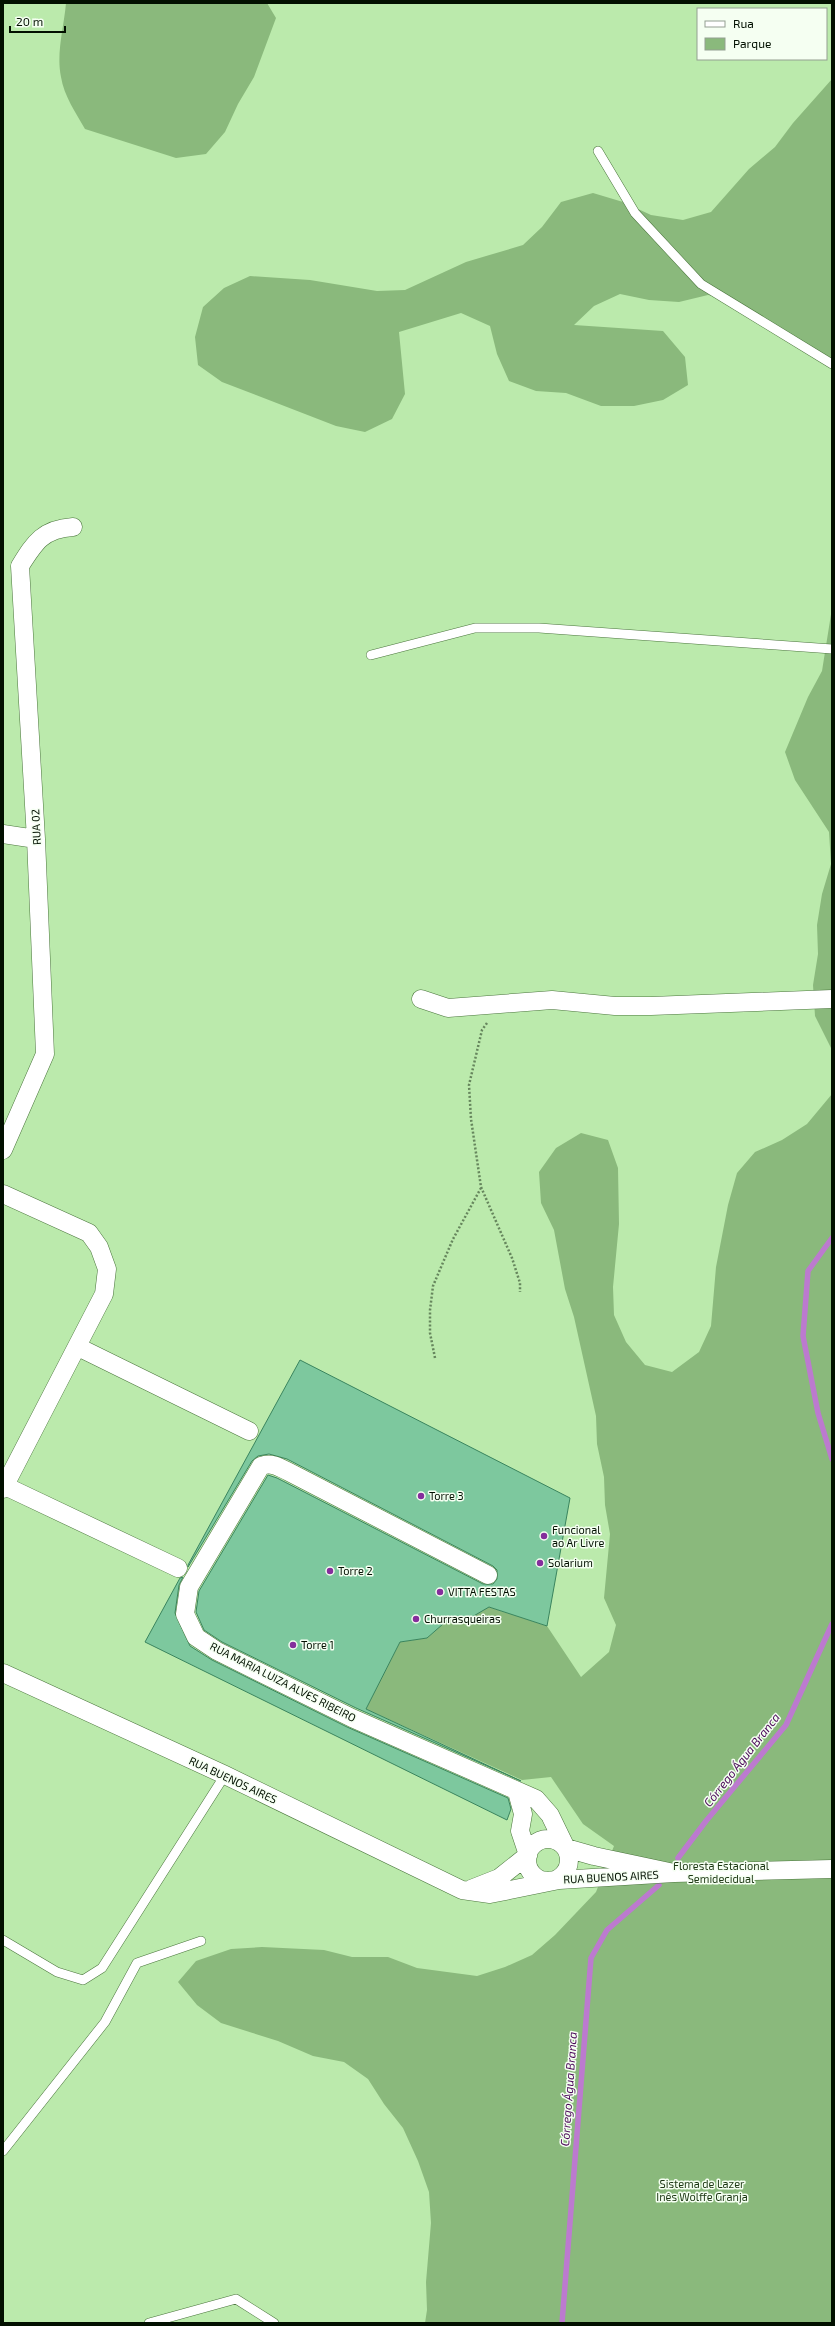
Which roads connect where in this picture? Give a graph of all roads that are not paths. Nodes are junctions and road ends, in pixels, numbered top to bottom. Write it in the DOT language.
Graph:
graph roads {
  1 [pos="598,151"];
  2 [pos="832,364"];
  3 [pos="73,527"];
  4 [pos="832,649"];
  5 [pos="371,656"];
  6 [pos="3,834"];
  7 [pos="36,839"];
  8 [pos="421,999"];
  9 [pos="832,999"];
  10 [pos="3,1150"];
  11 [pos="3,1194"];
  12 [pos="78,1348"];
  13 [pos="249,1432"];
  14 [pos="4,1488"];
  15 [pos="178,1568"];
  16 [pos="488,1575"];
  17 [pos="3,1673"];
  18 [pos="224,1775"];
  19 [pos="517,1792"];
  20 [pos="566,1848"];
  21 [pos="528,1855"];
  22 [pos="832,1868"];
  23 [pos="674,1873"];
  24 [pos="548,1881"];
  25 [pos="462,1890"];
  26 [pos="3,1940"];
  27 [pos="201,1941"];
  28 [pos="3,2151"];
  29 [pos="150,2323"];
  30 [pos="274,2323"];
  1 -- 2 [label="lane"];
  3 -- 7 [label="street, RUA 02"];
  4 -- 5 [label="lane"];
  6 -- 7 [label="street"];
  7 -- 10 [label="street, RUA 02"];
  8 -- 9 [label="street"];
  11 -- 12 [label="street"];
  12 -- 13 [label="street"];
  12 -- 14 [label="street"];
  14 -- 15 [label="street"];
  16 -- 19 [label="street, RUA MARIA LUIZA ALVES RIBEIRO"];
  17 -- 18 [label="street, RUA BUENOS AIRES"];
  18 -- 25 [label="street, RUA BUENOS AIRES"];
  18 -- 26 [label="lane"];
  19 -- 20 [label="street, RUA BUENOS AIRES"];
  19 -- 21 [label="street, RUA BUENOS AIRES"];
  20 -- 21 [label="street, RUA BUENOS AIRES"];
  20 -- 23 [label="street, RUA BUENOS AIRES"];
  20 -- 24 [label="street, RUA BUENOS AIRES"];
  21 -- 24 [label="street, RUA BUENOS AIRES"];
  21 -- 25 [label="street, RUA BUENOS AIRES"];
  22 -- 23 [label="street, RUA BUENOS AIRES"];
  23 -- 24 [label="street, RUA BUENOS AIRES"];
  24 -- 25 [label="street, RUA BUENOS AIRES"];
  27 -- 28 [label="lane"];
  29 -- 30 [label="lane"];
}
